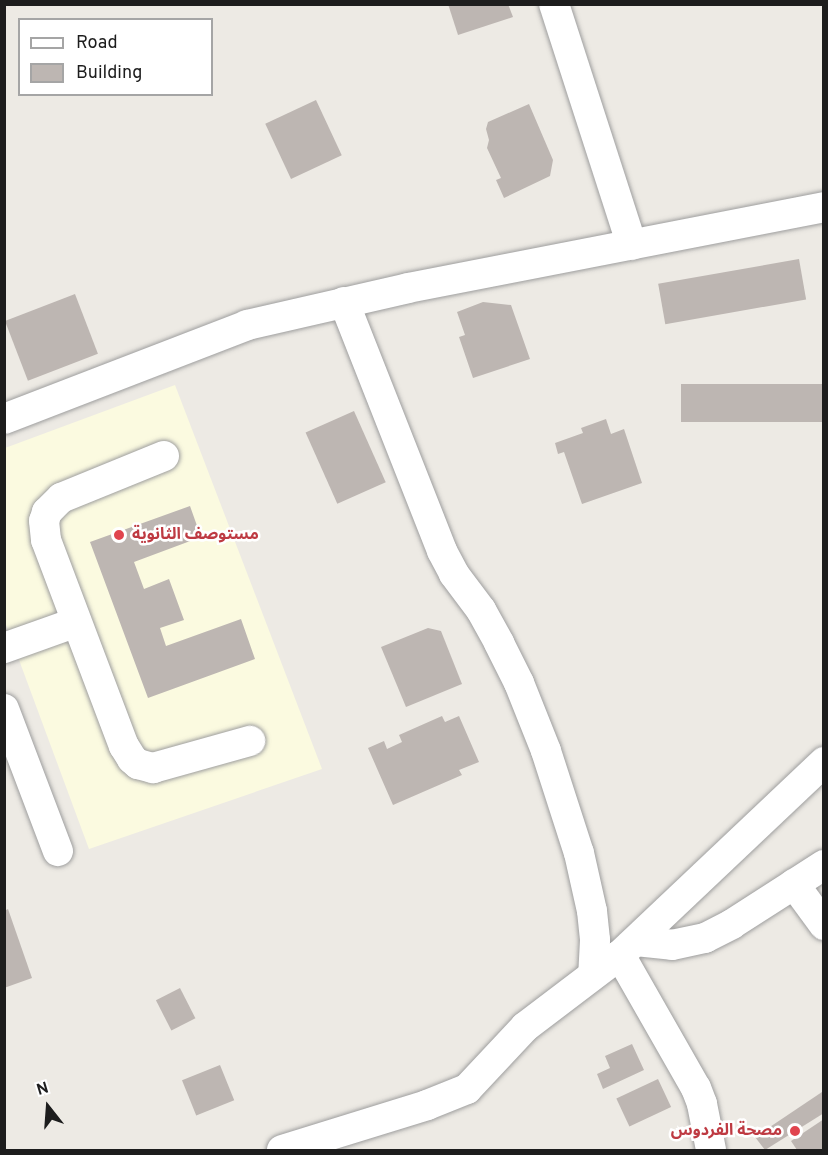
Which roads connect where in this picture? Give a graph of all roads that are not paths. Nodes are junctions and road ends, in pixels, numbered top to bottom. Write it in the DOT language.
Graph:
graph roads {
  1 [pos="554,4"];
  2 [pos="824,207"];
  3 [pos="632,245"];
  4 [pos="344,302"];
  5 [pos="4,419"];
  6 [pos="165,456"];
  7 [pos="77,622"];
  8 [pos="4,648"];
  9 [pos="4,708"];
  10 [pos="250,741"];
  11 [pos="824,762"];
  12 [pos="58,851"];
  13 [pos="824,865"];
  14 [pos="794,884"];
  15 [pos="824,925"];
  16 [pos="628,948"];
  17 [pos="593,974"];
  18 [pos="282,1150"];
  19 [pos="711,1150"];
  1 -- 3 [label="street"];
  2 -- 3 [label="street"];
  3 -- 4 [label="street"];
  4 -- 5 [label="street"];
  4 -- 17 [label="street"];
  6 -- 7 [label="street"];
  7 -- 8 [label="street"];
  7 -- 10 [label="street"];
  9 -- 12 [label="street"];
  11 -- 16 [label="street"];
  13 -- 14 [label="street"];
  14 -- 15 [label="street"];
  14 -- 16 [label="street"];
  16 -- 17 [label="street"];
  16 -- 19 [label="street"];
  17 -- 18 [label="street"];
}
